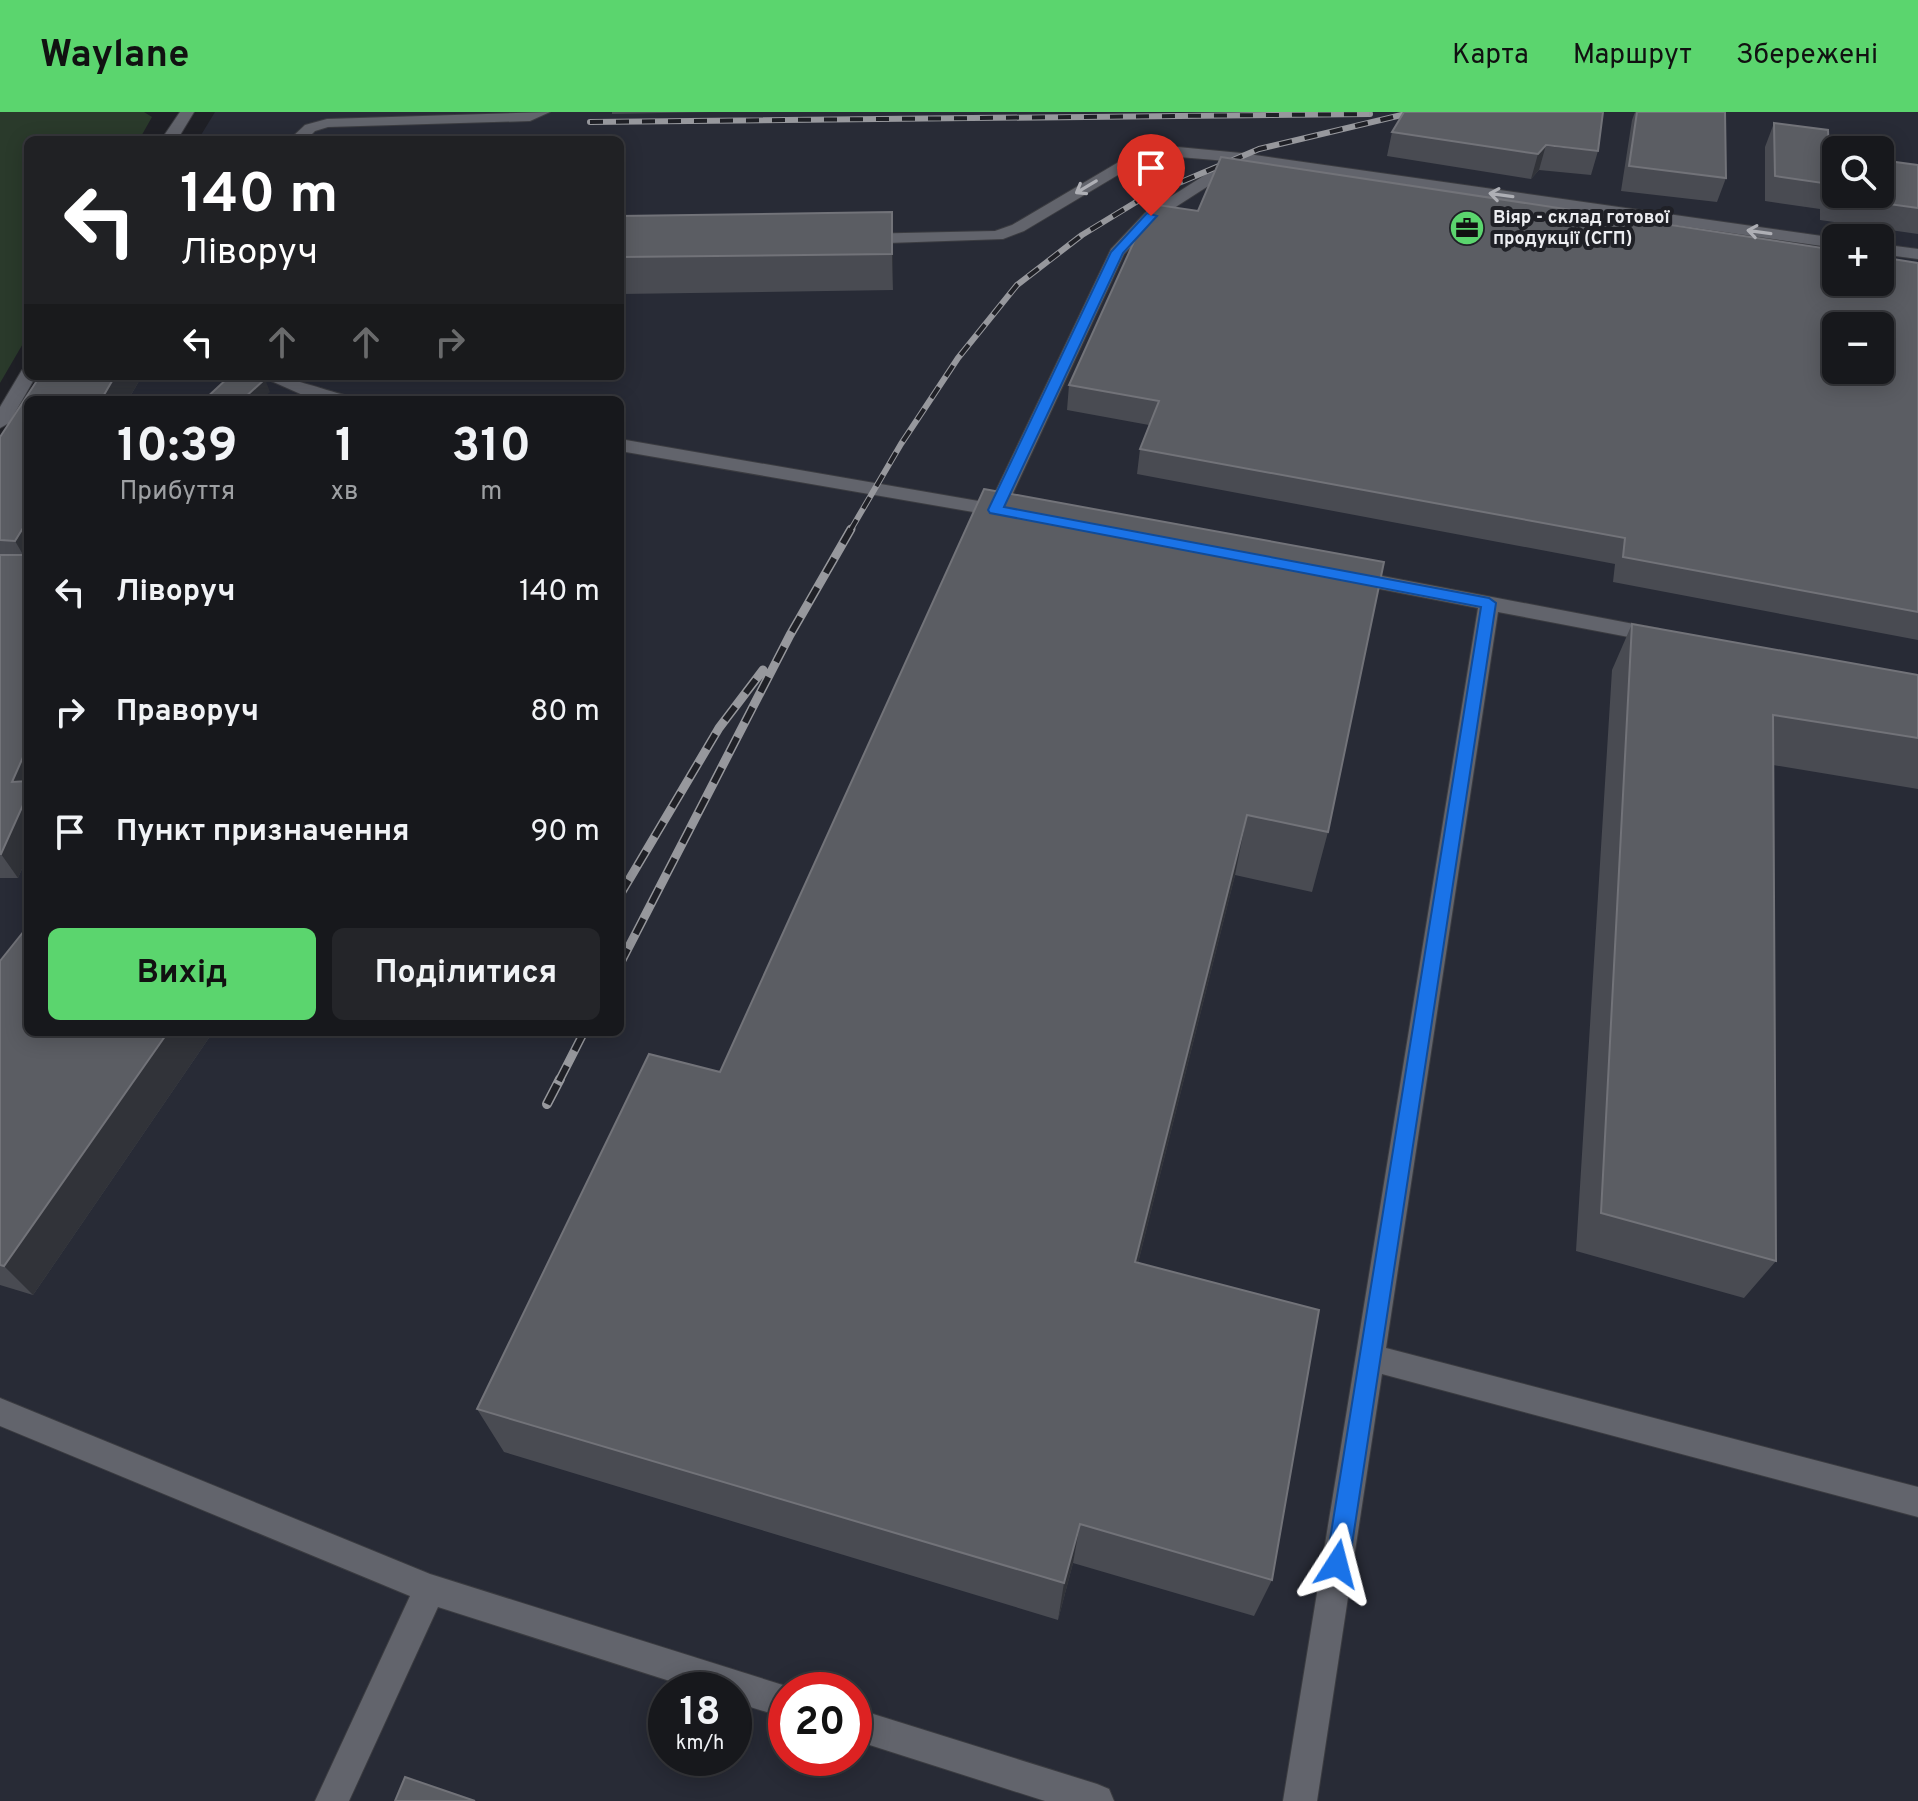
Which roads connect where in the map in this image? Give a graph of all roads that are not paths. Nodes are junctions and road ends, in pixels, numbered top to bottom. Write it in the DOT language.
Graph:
graph roads {
  1 [pos="187,112"];
  2 [pos="543,112"];
  3 [pos="172,136"];
  4 [pos="301,136"];
  5 [pos="1241,158"];
  6 [pos="844,239"];
  7 [pos="1822,241"];
  8 [pos="1894,251"];
  9 [pos="1918,254"];
  10 [pos="25,380"];
  11 [pos="279,380"];
  12 [pos="320,396"];
  13 [pos="0,423"];
  14 [pos="624,446"];
  15 [pos="996,510"];
  16 [pos="1026,515"];
  17 [pos="1335,574"];
  18 [pos="1489,603"];
  19 [pos="1673,638"];
  20 [pos="1370,1357"];
  21 [pos="0,1412"];
  22 [pos="1918,1502"];
  23 [pos="430,1589"];
  24 [pos="768,1696"];
  25 [pos="872,1730"];
  26 [pos="332,1801"];
  27 [pos="1097,1801"];
  28 [pos="1300,1801"];
  1 -- 3 [label="street"];
  2 -- 4 [label="street"];
  5 -- 6 [label="street, one-way"];
  7 -- 5 [label="street, one-way"];
  5 -- 15 [label="street"];
  8 -- 9 [label="street"];
  10 -- 13 [label="street"];
  11 -- 12 [label="street"];
  14 -- 15 [label="street"];
  15 -- 16 [label="street"];
  17 -- 18 [label="street"];
  18 -- 19 [label="street"];
  18 -- 20 [label="street"];
  20 -- 22 [label="street"];
  20 -- 28 [label="street"];
  21 -- 23 [label="street"];
  23 -- 24 [label="street"];
  23 -- 26 [label="street"];
  25 -- 27 [label="street"];
}
